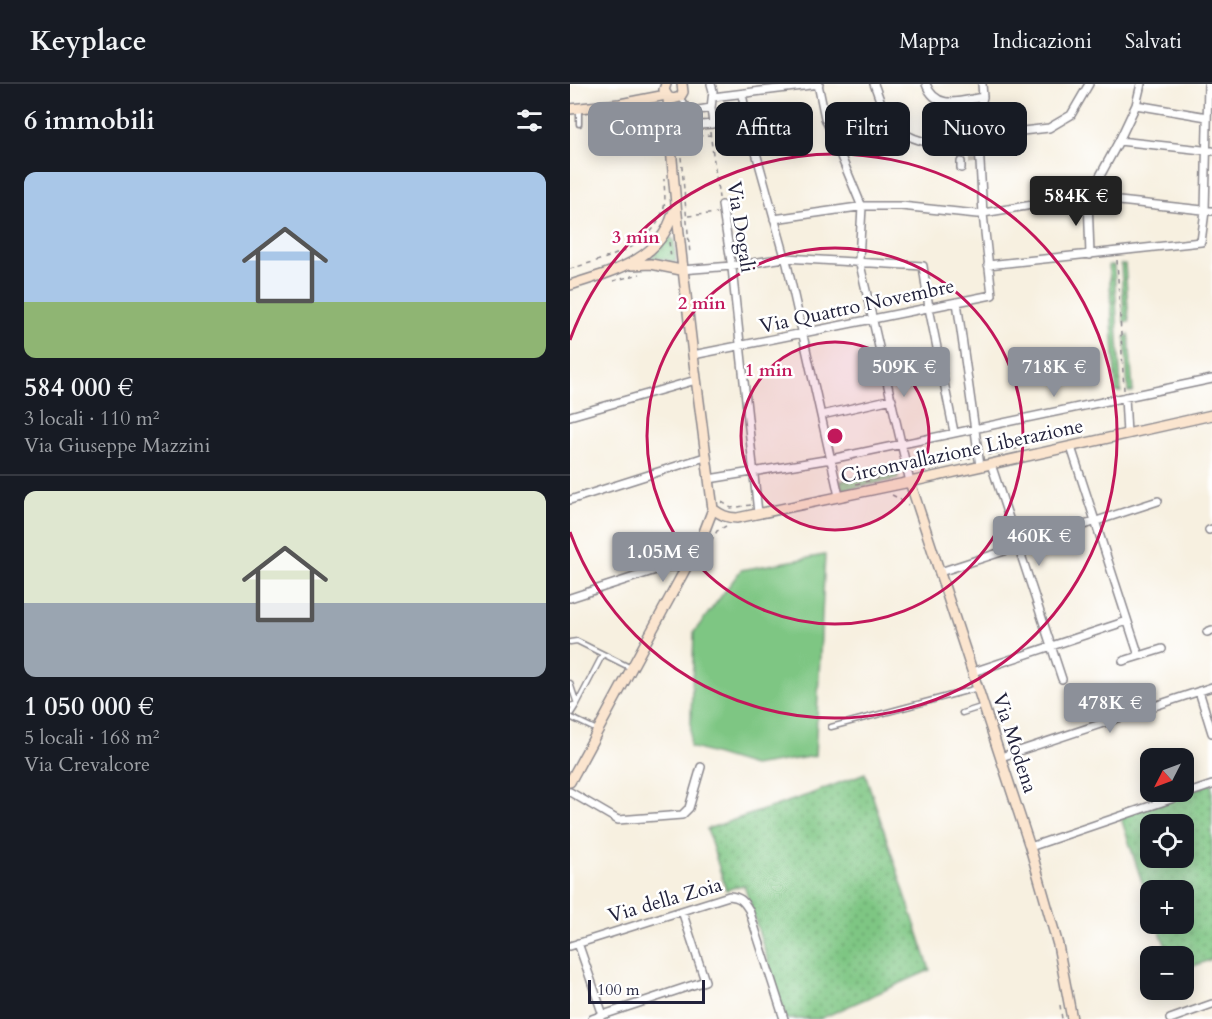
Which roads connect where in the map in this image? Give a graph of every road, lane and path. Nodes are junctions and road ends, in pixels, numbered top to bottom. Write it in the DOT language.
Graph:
graph roads {
  1 [pos="682,84"];
  2 [pos="711,84"];
  3 [pos="812,84"];
  4 [pos="819,84"];
  5 [pos="874,84"];
  6 [pos="926,84"];
  7 [pos="982,84"];
  8 [pos="1089,84"];
  9 [pos="1141,84"];
  10 [pos="1208,84"];
  11 [pos="764,88"];
  12 [pos="669,91"];
  13 [pos="742,94"];
  14 [pos="713,97"];
  15 [pos="983,97"];
  16 [pos="682,102"];
  17 [pos="982,102"];
  18 [pos="1136,105"];
  19 [pos="711,108"];
  20 [pos="574,109"];
  21 [pos="703,109"];
  22 [pos="1207,117"];
  23 [pos="579,124"];
  24 [pos="703,125"];
  25 [pos="709,125"];
  26 [pos="1027,132"];
  27 [pos="710,135"];
  28 [pos="703,136"];
  29 [pos="922,141"];
  30 [pos="1119,141"];
  31 [pos="1209,151"];
  32 [pos="675,156"];
  33 [pos="676,156"];
  34 [pos="978,156"];
  35 [pos="664,177"];
  36 [pos="1088,198"];
  37 [pos="675,207"];
  38 [pos="862,207"];
  39 [pos="723,209"];
  40 [pos="1208,211"];
  41 [pos="983,213"];
  42 [pos="687,216"];
  43 [pos="774,219"];
  44 [pos="663,236"];
  45 [pos="678,238"];
  46 [pos="1117,252"];
  47 [pos="1090,255"];
  48 [pos="785,258"];
  49 [pos="859,261"];
  50 [pos="630,265"];
  51 [pos="988,265"];
  52 [pos="732,266"];
  53 [pos="570,269"];
  54 [pos="676,269"];
  55 [pos="692,269"];
  56 [pos="647,272"];
  57 [pos="607,282"];
  58 [pos="570,285"];
  59 [pos="957,302"];
  60 [pos="929,308"];
  61 [pos="873,319"];
  62 [pos="804,334"];
  63 [pos="740,346"];
  64 [pos="693,355"];
  65 [pos="1212,378"];
  66 [pos="696,380"];
  67 [pos="1125,397"];
  68 [pos="892,399"];
  69 [pos="822,415"];
  70 [pos="570,416"];
  71 [pos="1211,418"];
  72 [pos="975,428"];
  73 [pos="954,432"];
  74 [pos="1127,434"];
  75 [pos="902,443"];
  76 [pos="1036,445"];
  77 [pos="1071,447"];
  78 [pos="705,457"];
  79 [pos="831,459"];
  80 [pos="980,462"];
  81 [pos="990,464"];
  82 [pos="754,471"];
  83 [pos="908,472"];
  84 [pos="709,479"];
  85 [pos="910,482"];
  86 [pos="839,492"];
  87 [pos="570,500"];
  88 [pos="721,501"];
  89 [pos="1158,501"];
  90 [pos="758,509"];
  91 [pos="716,511"];
  92 [pos="1095,522"];
  93 [pos="1019,545"];
  94 [pos="686,567"];
  95 [pos="940,572"];
  96 [pos="570,598"];
  97 [pos="1126,621"];
  98 [pos="570,642"];
  99 [pos="1051,646"];
  100 [pos="1162,649"];
  101 [pos="603,654"];
  102 [pos="1139,656"];
  103 [pos="1123,661"];
  104 [pos="632,669"];
  105 [pos="973,672"];
  106 [pos="1062,679"];
  107 [pos="570,683"];
  108 [pos="1212,687"];
  109 [pos="978,688"];
  110 [pos="1198,691"];
  111 [pos="576,704"];
  112 [pos="570,706"];
  113 [pos="984,706"];
  114 [pos="962,713"];
  115 [pos="570,716"];
  116 [pos="831,727"];
  117 [pos="598,731"];
  118 [pos="1212,733"];
  119 [pos="1001,757"];
  120 [pos="701,767"];
  121 [pos="570,782"];
  122 [pos="1212,785"];
  123 [pos="570,792"];
  124 [pos="1030,847"];
  125 [pos="682,911"];
  126 [pos="578,943"];
  127 [pos="570,946"];
  128 [pos="1212,1004"];
  129 [pos="603,1016"];
  130 [pos="1071,1018"];
  131 [pos="592,1019"];
  132 [pos="784,1019"];
  133 [pos="1170,1019"];
  1 -- 12 [label="main road"];
  2 -- 14 [label="street"];
  3 -- 4 [label="street"];
  3 -- 11 [label="street"];
  4 -- 38 [label="street"];
  5 -- 29 [label="street"];
  6 -- 15 [label="street"];
  7 -- 15 [label="street"];
  8 -- 26 [label="street"];
  9 -- 18 [label="street"];
  10 -- 22 [label="street"];
  11 -- 13 [label="street"];
  12 -- 16 [label="lane"];
  12 -- 20 [label="main road"];
  13 -- 14 [label="street"];
  13 -- 43 [label="street"];
  14 -- 19 [label="street"];
  15 -- 17 [label="street"];
  18 -- 22 [label="street"];
  18 -- 30 [label="street"];
  19 -- 21 [label="street"];
  19 -- 25 [label="street"];
  20 -- 23 [label="lane"];
  22 -- 31 [label="street"];
  24 -- 25 [label="street"];
  25 -- 27 [label="path, Via Dogali"];
  27 -- 28 [label="path"];
  27 -- 39 [label="path, Via Dogali"];
  30 -- 31 [label="street"];
  30 -- 36 [label="street"];
  31 -- 40 [label="street"];
  32 -- 37 [label="main road"];
  33 -- 42 [label="path"];
  34 -- 41 [label="street"];
  35 -- 53 [label="path"];
  36 -- 40 [label="street"];
  36 -- 41 [label="street"];
  36 -- 47 [label="street"];
  37 -- 44 [label="main road"];
  37 -- 45 [label="main road"];
  38 -- 41 [label="street"];
  38 -- 43 [label="street"];
  38 -- 49 [label="street"];
  39 -- 42 [label="path"];
  39 -- 52 [label="street, Via Dogali"];
  40 -- 46 [label="street"];
  41 -- 51 [label="street"];
  42 -- 55 [label="path"];
  43 -- 48 [label="street"];
  44 -- 45 [label="main road"];
  44 -- 50 [label="main road"];
  44 -- 54 [label="path"];
  45 -- 54 [label="main road"];
  46 -- 47 [label="street"];
  46 -- 67 [label="path"];
  47 -- 51 [label="street"];
  48 -- 49 [label="street"];
  48 -- 52 [label="street"];
  48 -- 62 [label="street"];
  49 -- 60 [label="street"];
  49 -- 61 [label="street"];
  50 -- 54 [label="main road"];
  50 -- 58 [label="main road"];
  51 -- 59 [label="street, Via Quattro Novembre"];
  52 -- 55 [label="street"];
  52 -- 63 [label="street, Via Dogali"];
  54 -- 55 [label="street"];
  54 -- 64 [label="main road"];
  56 -- 57 [label="path"];
  59 -- 60 [label="street, Via Quattro Novembre"];
  59 -- 72 [label="street"];
  60 -- 61 [label="street, Via Quattro Novembre"];
  60 -- 73 [label="street"];
  61 -- 62 [label="street, Via Quattro Novembre"];
  61 -- 68 [label="street"];
  62 -- 63 [label="street, Via Quattro Novembre"];
  62 -- 69 [label="street"];
  63 -- 64 [label="street, Via Quattro Novembre"];
  63 -- 82 [label="street, Via Dogali"];
  64 -- 66 [label="main road"];
  65 -- 67 [label="street"];
  66 -- 70 [label="street"];
  66 -- 78 [label="main road"];
  67 -- 72 [label="street"];
  67 -- 74 [label="street"];
  68 -- 69 [label="street"];
  68 -- 75 [label="street"];
  69 -- 79 [label="street"];
  71 -- 74 [label="main road, Circonvallazione Liberazione"];
  72 -- 73 [label="street"];
  72 -- 80 [label="street"];
  73 -- 75 [label="street"];
  74 -- 77 [label="main road, Circonvallazione Liberazione"];
  75 -- 79 [label="street"];
  75 -- 83 [label="street"];
  76 -- 80 [label="path"];
  77 -- 81 [label="main road, Circonvallazione Liberazione"];
  77 -- 92 [label="street"];
  78 -- 84 [label="main road"];
  78 -- 87 [label="street"];
  79 -- 82 [label="street"];
  79 -- 86 [label="street"];
  80 -- 81 [label="main road, Circonvallazione Liberazione"];
  80 -- 83 [label="path"];
  80 -- 85 [label="main road, Circonvallazione Liberazione"];
  81 -- 93 [label="street"];
  82 -- 84 [label="street"];
  82 -- 90 [label="street, Via Dogali"];
  83 -- 85 [label="street"];
  83 -- 86 [label="path"];
  84 -- 91 [label="main road"];
  85 -- 86 [label="main road, Circonvallazione Liberazione"];
  85 -- 95 [label="main road, Via Modena"];
  86 -- 90 [label="main road, Circonvallazione Liberazione"];
  88 -- 90 [label="path"];
  89 -- 92 [label="street"];
  90 -- 91 [label="main road, Circonvallazione Liberazione"];
  91 -- 94 [label="main road"];
  92 -- 93 [label="street"];
  92 -- 97 [label="street"];
  93 -- 95 [label="street"];
  93 -- 99 [label="street"];
  94 -- 96 [label="street"];
  94 -- 104 [label="main road"];
  95 -- 105 [label="main road, Via Modena"];
  97 -- 99 [label="street"];
  97 -- 102 [label="street"];
  98 -- 101 [label="lane"];
  99 -- 105 [label="street"];
  99 -- 106 [label="street"];
  100 -- 102 [label="street"];
  101 -- 104 [label="lane"];
  101 -- 111 [label="lane"];
  102 -- 103 [label="street"];
  104 -- 117 [label="main road"];
  105 -- 109 [label="main road, Via Modena"];
  107 -- 111 [label="lane"];
  108 -- 110 [label="street"];
  109 -- 113 [label="main road, Via Modena"];
  109 -- 116 [label="lane"];
  110 -- 118 [label="street"];
  110 -- 119 [label="street"];
  111 -- 112 [label="lane"];
  111 -- 115 [label="lane"];
  113 -- 114 [label="lane"];
  113 -- 119 [label="main road, Via Modena"];
  115 -- 117 [label="lane"];
  117 -- 121 [label="main road"];
  119 -- 124 [label="main road, Via Modena"];
  120 -- 123 [label="street"];
  122 -- 124 [label="street"];
  124 -- 130 [label="main road, Via Modena"];
  125 -- 126 [label="street, Via della Zoia"];
  125 -- 129 [label="street"];
  125 -- 132 [label="street, Via della Zoia"];
  126 -- 127 [label="street, Via della Zoia"];
  126 -- 129 [label="street"];
  128 -- 133 [label="street"];
  129 -- 131 [label="street"];
}
